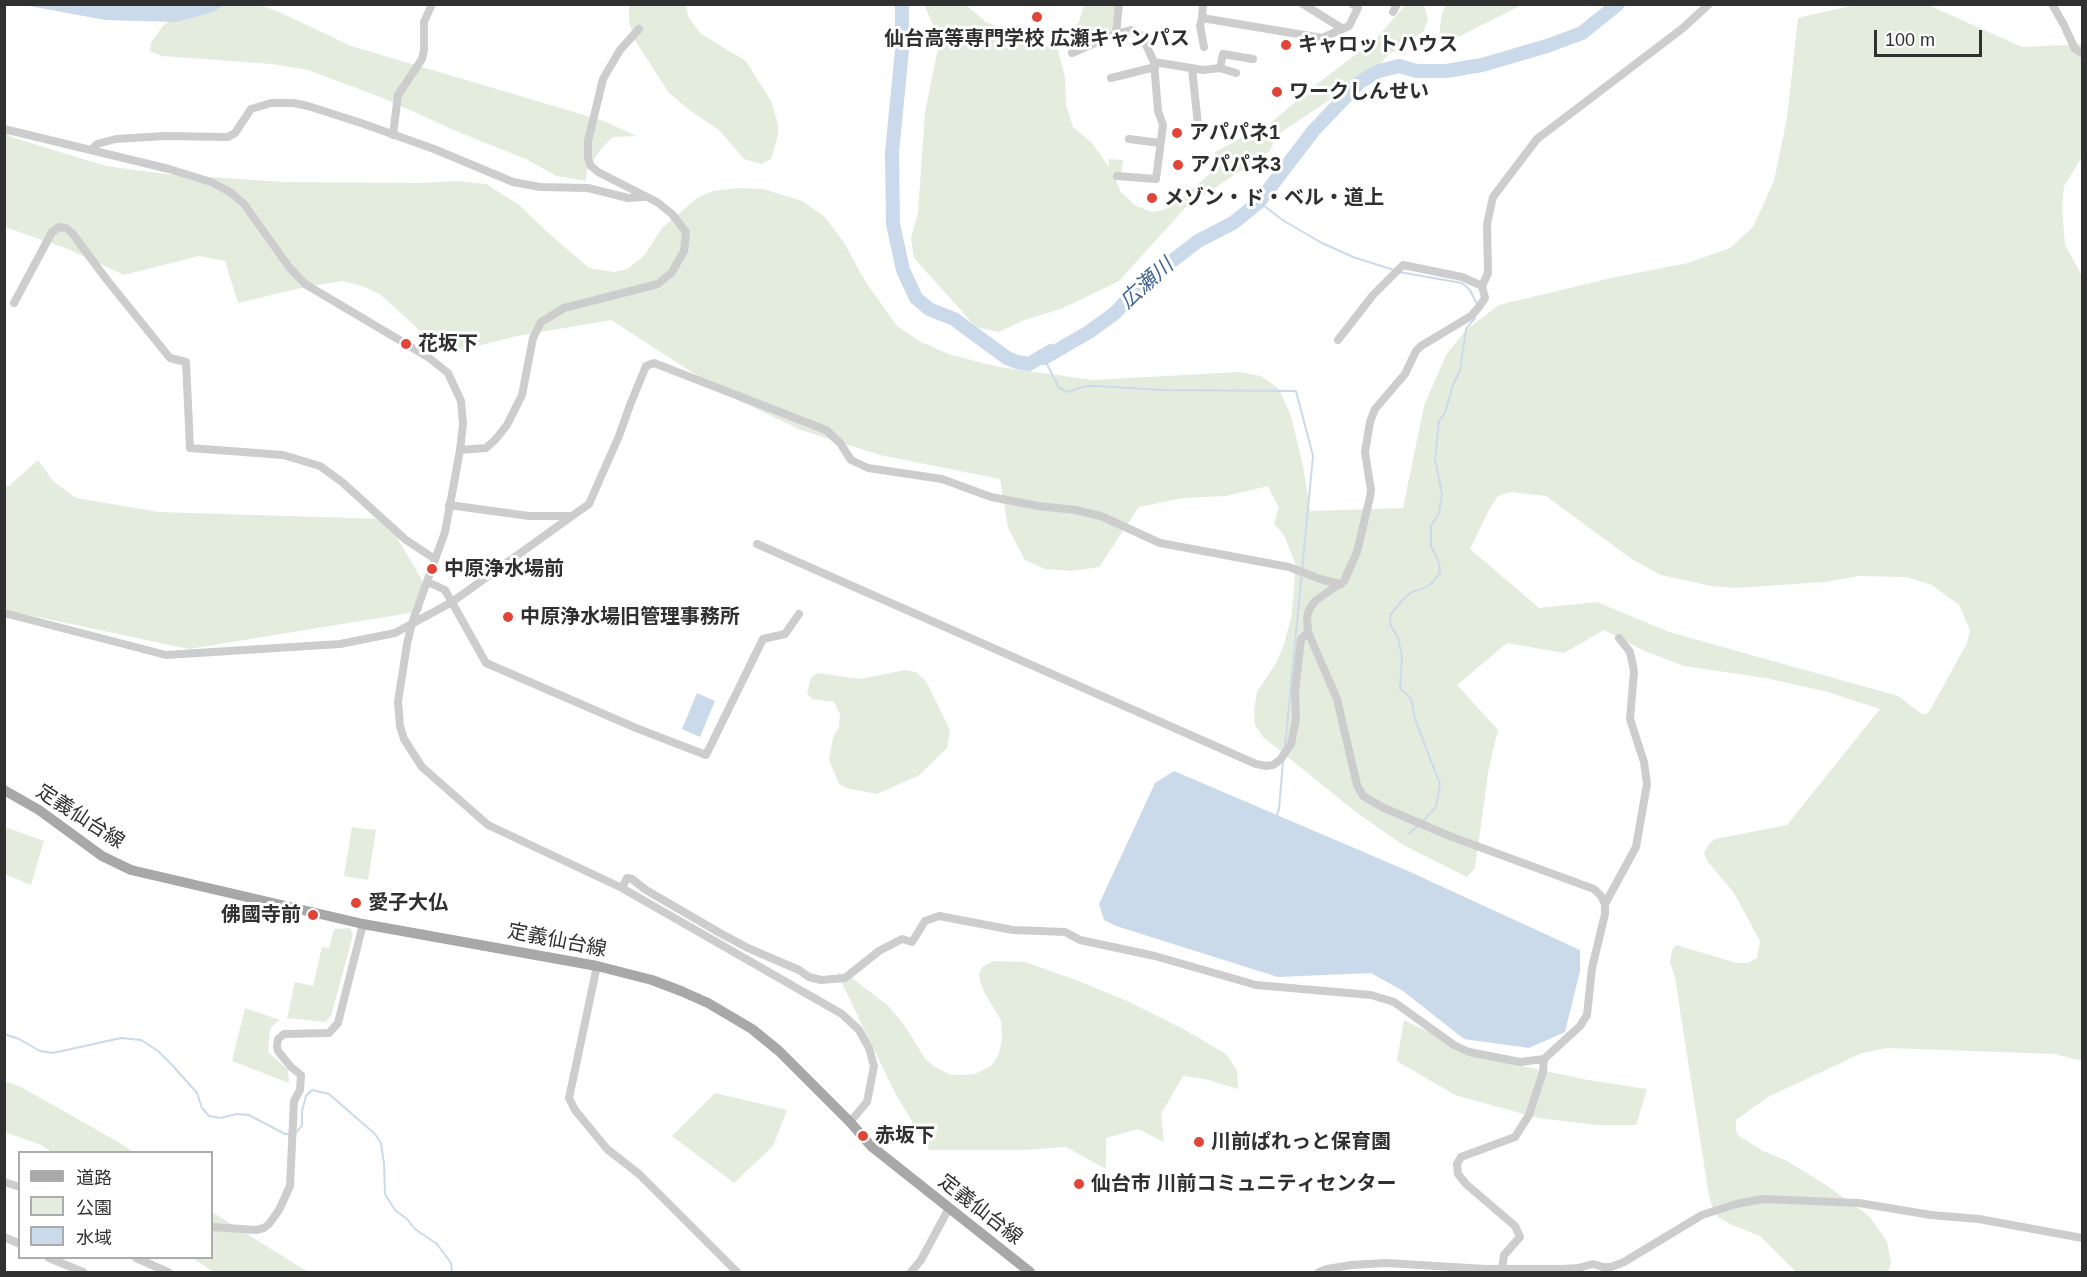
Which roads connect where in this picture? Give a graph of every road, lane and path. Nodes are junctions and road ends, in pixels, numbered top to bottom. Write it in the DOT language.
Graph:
graph roads {
  1 [pos="432,4"];
  2 [pos="1119,4"];
  3 [pos="1203,4"];
  4 [pos="1303,4"];
  5 [pos="1352,4"];
  6 [pos="1709,4"];
  7 [pos="2052,4"];
  8 [pos="1202,18"];
  9 [pos="639,28"];
  10 [pos="1343,28"];
  11 [pos="1116,34"];
  12 [pos="1204,47"];
  13 [pos="1072,53"];
  14 [pos="2082,53"];
  15 [pos="1253,58"];
  16 [pos="1155,65"];
  17 [pos="1192,68"];
  18 [pos="1220,68"];
  19 [pos="1236,73"];
  20 [pos="1111,78"];
  21 [pos="1198,125"];
  22 [pos="4,129"];
  23 [pos="393,135"];
  24 [pos="1129,139"];
  25 [pos="1160,143"];
  26 [pos="91,150"];
  27 [pos="1118,176"];
  28 [pos="646,197"];
  29 [pos="1482,286"];
  30 [pos="14,303"];
  31 [pos="1338,340"];
  32 [pos="460,450"];
  33 [pos="449,506"];
  34 [pos="572,516"];
  35 [pos="757,544"];
  36 [pos="435,559"];
  37 [pos="428,582"];
  38 [pos="1341,584"];
  39 [pos="452,602"];
  40 [pos="4,613"];
  41 [pos="799,614"];
  42 [pos="411,623"];
  43 [pos="1308,632"];
  44 [pos="1619,638"];
  45 [pos="4,790"];
  46 [pos="622,888"];
  47 [pos="1605,904"];
  48 [pos="363,924"];
  49 [pos="597,966"];
  50 [pos="1544,1059"];
  51 [pos="850,1122"];
  52 [pos="949,1209"];
  53 [pos="213,1227"];
  54 [pos="4,1237"];
  55 [pos="2082,1238"];
  56 [pos="18,1243"];
  57 [pos="54,1259"];
  58 [pos="140,1259"];
  59 [pos="1502,1269"];
  60 [pos="1485,1271"];
  61 [pos="83,1272"];
  62 [pos="168,1272"];
  63 [pos="737,1272"];
  64 [pos="911,1272"];
  65 [pos="1030,1272"];
  66 [pos="1319,1272"];
  1 -- 23 [label="street"];
  2 -- 11 [label="street"];
  3 -- 8 [label="street"];
  4 -- 10 [label="street"];
  5 -- 10 [label="street"];
  6 -- 29 [label="street"];
  7 -- 14 [label="street"];
  8 -- 10 [label="street"];
  8 -- 12 [label="street"];
  9 -- 28 [label="street"];
  11 -- 13 [label="street"];
  11 -- 16 [label="street"];
  15 -- 18 [label="street"];
  16 -- 17 [label="street"];
  16 -- 20 [label="street"];
  16 -- 25 [label="street"];
  17 -- 18 [label="street"];
  17 -- 21 [label="street"];
  18 -- 19 [label="street"];
  22 -- 26 [label="street"];
  23 -- 26 [label="street"];
  23 -- 28 [label="street"];
  24 -- 25 [label="street"];
  25 -- 27 [label="street"];
  26 -- 32 [label="street"];
  28 -- 32 [label="street"];
  29 -- 31 [label="street"];
  29 -- 38 [label="street"];
  30 -- 36 [label="street"];
  32 -- 33 [label="street"];
  33 -- 34 [label="street"];
  33 -- 36 [label="street"];
  34 -- 38 [label="street"];
  34 -- 39 [label="street"];
  35 -- 43 [label="street"];
  36 -- 37 [label="street"];
  37 -- 39 [label="street"];
  37 -- 42 [label="street"];
  38 -- 43 [label="street"];
  39 -- 41 [label="street"];
  39 -- 42 [label="street"];
  40 -- 42 [label="street"];
  42 -- 46 [label="street"];
  43 -- 47 [label="street"];
  44 -- 47 [label="street"];
  45 -- 48 [label="main road, 定義仙台線"];
  46 -- 50 [label="street"];
  46 -- 51 [label="street"];
  47 -- 50 [label="street"];
  48 -- 49 [label="main road, 定義仙台線"];
  48 -- 53 [label="street"];
  49 -- 51 [label="main road, 定義仙台線"];
  49 -- 63 [label="street"];
  50 -- 59 [label="street"];
  51 -- 52 [label="main road, 定義仙台線"];
  52 -- 64 [label="street"];
  52 -- 65 [label="main road, 定義仙台線"];
  54 -- 56 [label="street"];
  55 -- 59 [label="street"];
  57 -- 61 [label="street"];
  58 -- 62 [label="street"];
  59 -- 60 [label="street"];
  60 -- 66 [label="street"];
}
